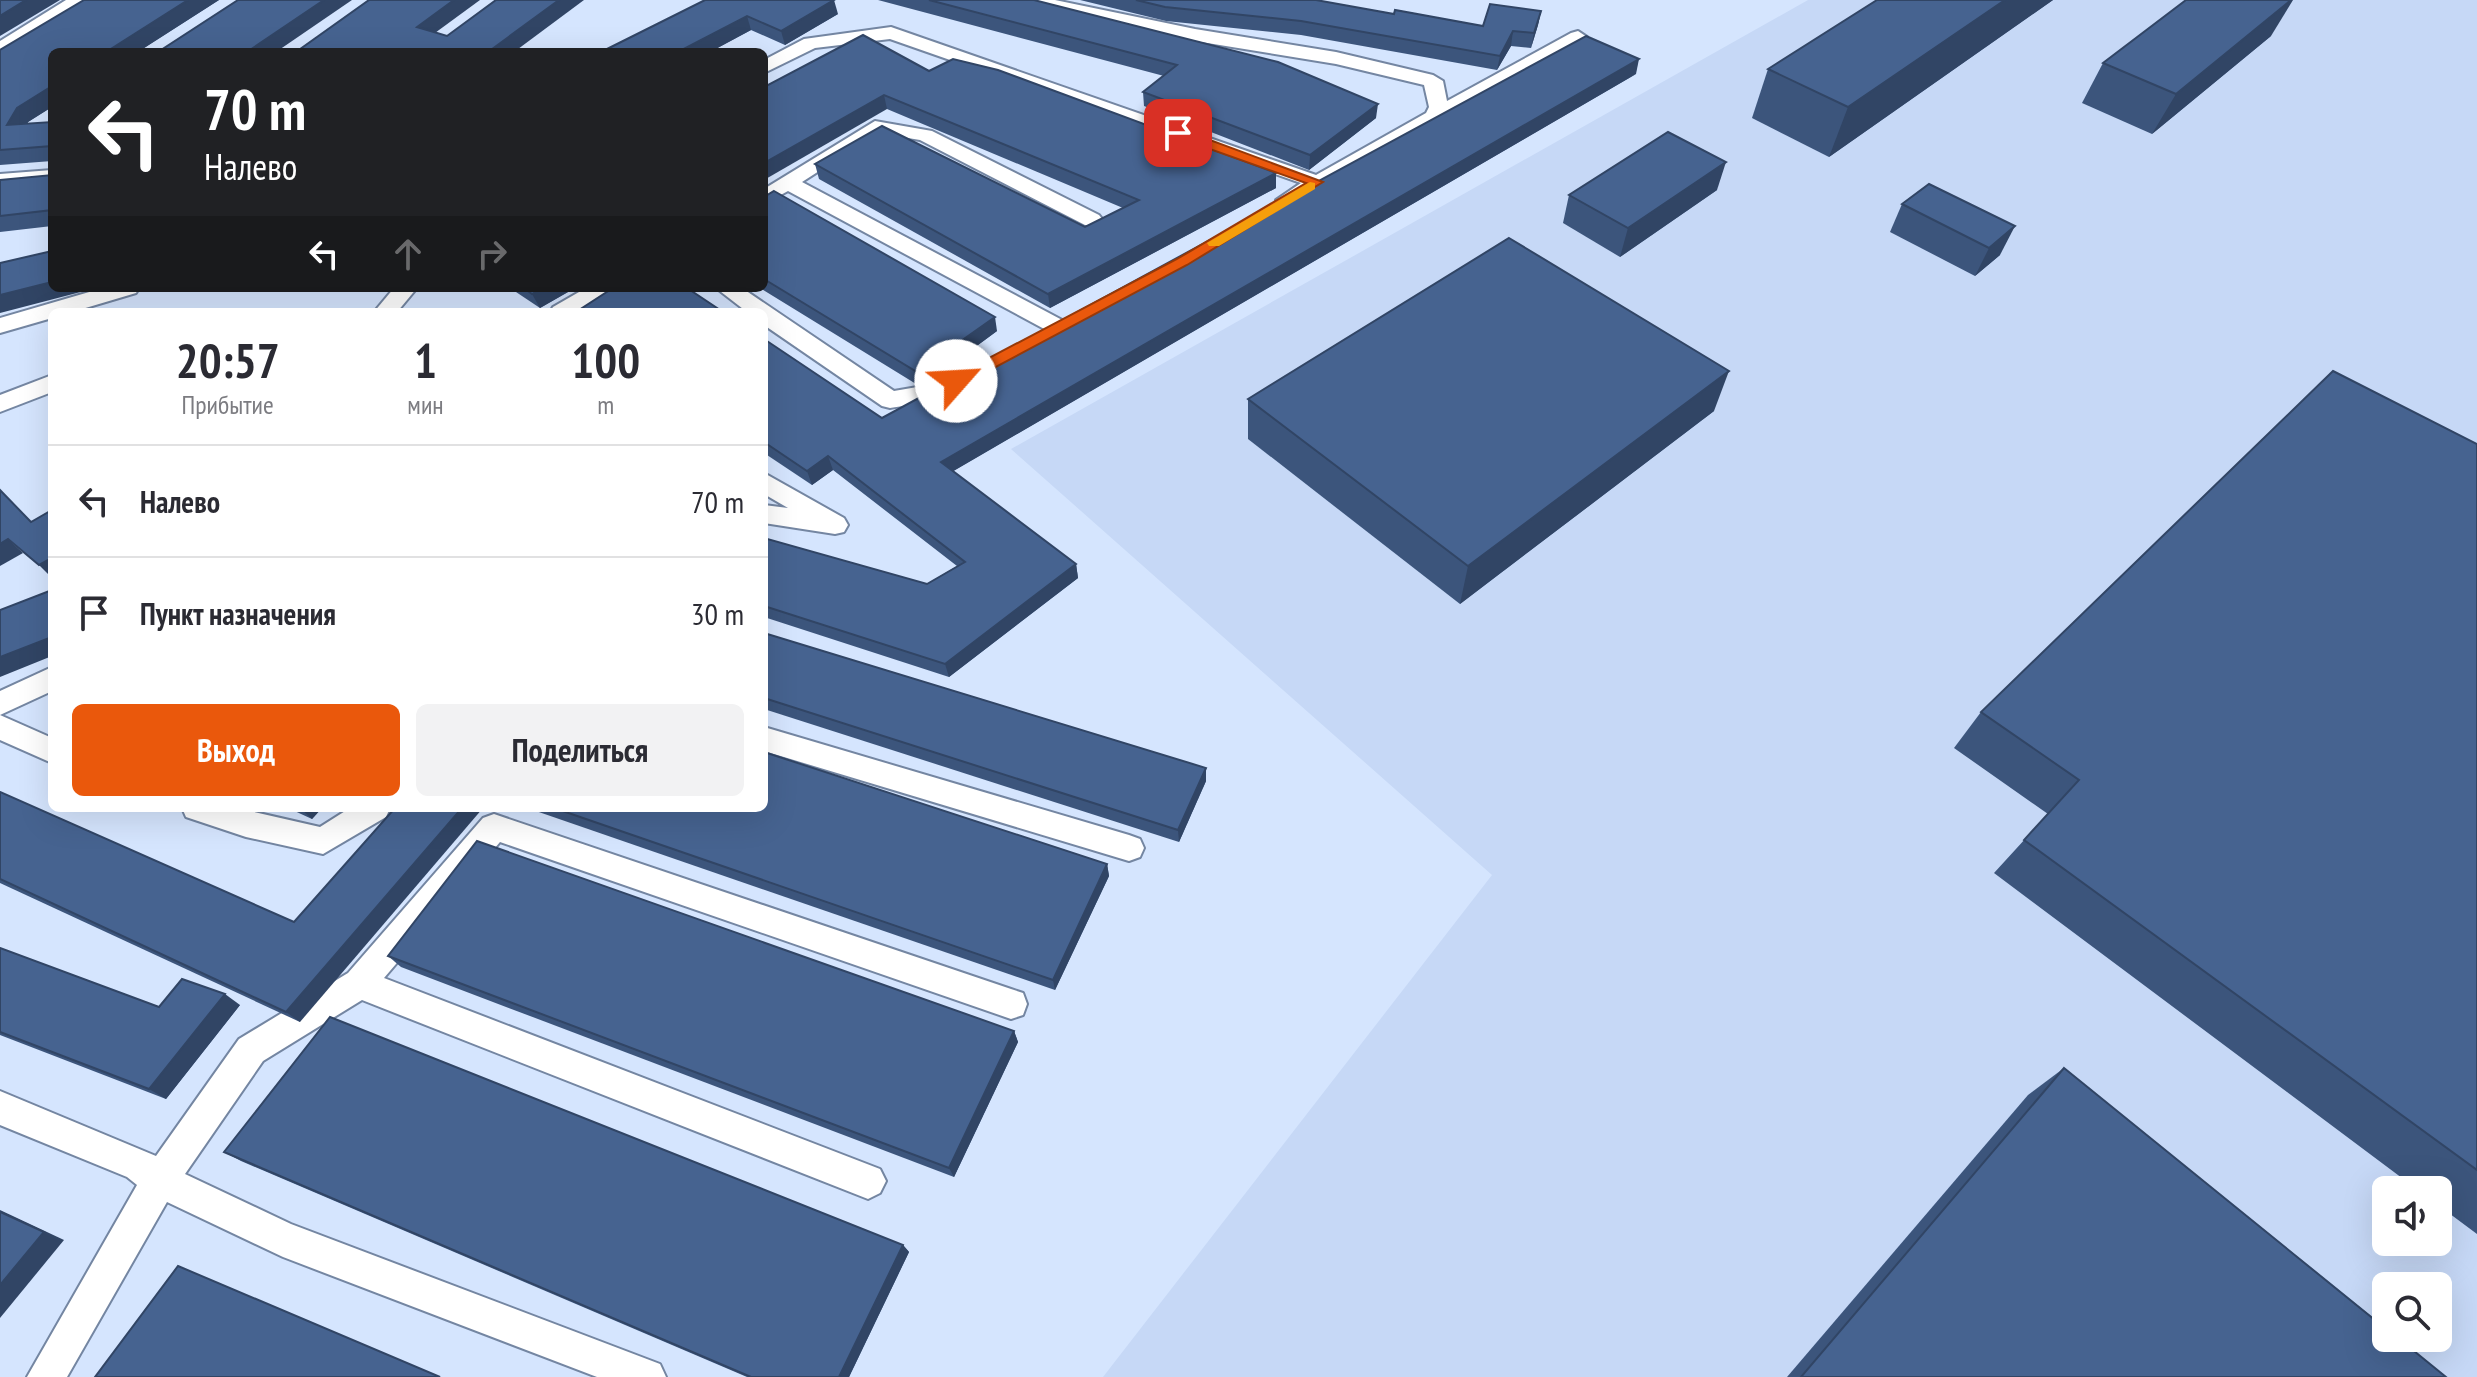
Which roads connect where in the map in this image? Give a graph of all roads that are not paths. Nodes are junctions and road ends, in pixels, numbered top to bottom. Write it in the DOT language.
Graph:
graph roads {
  1 [pos="78,0"];
  2 [pos="1029,0"];
  3 [pos="1578,37"];
  4 [pos="0,49"];
  5 [pos="768,65"];
  6 [pos="1433,117"];
  7 [pos="48,176"];
  8 [pos="0,180"];
  9 [pos="1317,182"];
  10 [pos="788,183"];
  11 [pos="768,196"];
  12 [pos="1263,214"];
  13 [pos="1092,220"];
  14 [pos="115,292"];
  15 [pos="402,292"];
  16 [pos="595,292"];
  17 [pos="733,292"];
  18 [pos="61,308"];
  19 [pos="388,308"];
  20 [pos="568,308"];
  21 [pos="756,308"];
  22 [pos="48,312"];
  23 [pos="768,316"];
  24 [pos="0,326"];
  25 [pos="1034,340"];
  26 [pos="974,373"];
  27 [pos="48,385"];
  28 [pos="0,404"];
  29 [pos="768,484"];
  30 [pos="768,515"];
  31 [pos="48,680"];
  32 [pos="0,704"];
  33 [pos="0,727"];
  34 [pos="768,740"];
  35 [pos="48,749"];
  36 [pos="209,812"];
  37 [pos="369,812"];
  38 [pos="502,818"];
  39 [pos="1129,848"];
  40 [pos="359,984"];
  41 [pos="1011,1004"];
  42 [pos="0,1108"];
  43 [pos="160,1180"];
  44 [pos="868,1181"];
  45 [pos="46,1377"];
  46 [pos="647,1377"];
  1 -- 4 [label="lane"];
  2 -- 6 [label="lane"];
  3 -- 6 [label="lane"];
  5 -- 9 [label="lane"];
  6 -- 9 [label="lane"];
  7 -- 8 [label="lane"];
  9 -- 12 [label="lane"];
  10 -- 11 [label="lane"];
  10 -- 13 [label="lane"];
  10 -- 25 [label="lane"];
  14 -- 18 [label="lane"];
  15 -- 19 [label="lane"];
  16 -- 20 [label="lane"];
  17 -- 21 [label="lane"];
  22 -- 24 [label="lane"];
  23 -- 26 [label="lane"];
  27 -- 28 [label="lane"];
  29 -- 30 [label="lane"];
  31 -- 32 [label="lane"];
  33 -- 35 [label="lane"];
  34 -- 39 [label="lane"];
  36 -- 37 [label="lane"];
  38 -- 40 [label="lane"];
  38 -- 41 [label="lane"];
  40 -- 43 [label="lane"];
  40 -- 44 [label="lane"];
  42 -- 43 [label="lane"];
  43 -- 45 [label="lane"];
  43 -- 46 [label="lane"];
}
